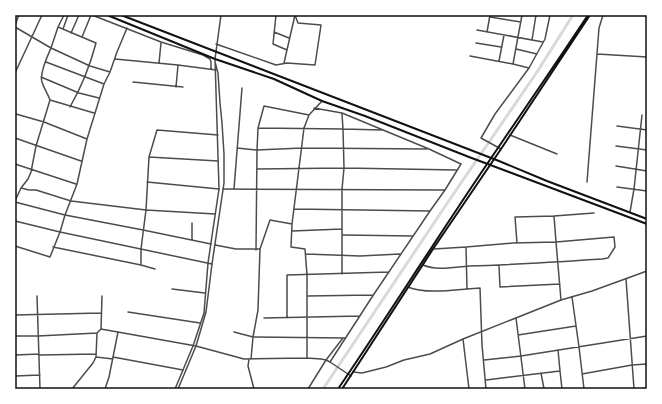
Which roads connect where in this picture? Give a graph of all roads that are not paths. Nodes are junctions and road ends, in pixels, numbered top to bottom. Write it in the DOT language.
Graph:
graph roads {
  1 [pos="19,15"];
  2 [pos="42,15"];
  3 [pos="64,15"];
  4 [pos="68,15"];
  5 [pos="79,15"];
  6 [pos="92,15"];
  7 [pos="106,15"];
  8 [pos="121,15"];
  9 [pos="220,15"];
  10 [pos="276,15"];
  11 [pos="295,15"];
  12 [pos="522,15"];
  13 [pos="536,15"];
  14 [pos="550,15"];
  15 [pos="589,15"];
  16 [pos="603,15"];
  17 [pos="490,16"];
  18 [pos="521,22"];
  19 [pos="15,26"];
  20 [pos="58,27"];
  21 [pos="127,28"];
  22 [pos="62,29"];
  23 [pos="477,30"];
  24 [pos="274,32"];
  25 [pos="487,32"];
  26 [pos="71,33"];
  27 [pos="504,35"];
  28 [pos="32,36"];
  29 [pos="82,37"];
  30 [pos="518,37"];
  31 [pos="290,38"];
  32 [pos="532,40"];
  33 [pos="161,42"];
  34 [pos="543,42"];
  35 [pos="476,43"];
  36 [pos="216,44"];
  37 [pos="501,47"];
  38 [pos="51,48"];
  39 [pos="516,49"];
  40 [pos="287,50"];
  41 [pos="215,52"];
  42 [pos="537,54"];
  43 [pos="597,54"];
  44 [pos="470,56"];
  45 [pos="647,57"];
  46 [pos="115,59"];
  47 [pos="215,59"];
  48 [pos="499,61"];
  49 [pos="46,62"];
  50 [pos="159,63"];
  51 [pos="284,63"];
  52 [pos="514,64"];
  53 [pos="178,65"];
  54 [pos="90,66"];
  55 [pos="529,68"];
  56 [pos="211,69"];
  57 [pos="216,70"];
  58 [pos="110,72"];
  59 [pos="15,73"];
  60 [pos="41,77"];
  61 [pos="86,77"];
  62 [pos="133,82"];
  63 [pos="104,84"];
  64 [pos="176,87"];
  65 [pos="183,88"];
  66 [pos="242,88"];
  67 [pos="78,93"];
  68 [pos="100,98"];
  69 [pos="50,100"];
  70 [pos="322,101"];
  71 [pos="70,107"];
  72 [pos="314,108"];
  73 [pos="94,113"];
  74 [pos="342,113"];
  75 [pos="16,114"];
  76 [pos="308,115"];
  77 [pos="642,115"];
  78 [pos="44,122"];
  79 [pos="617,126"];
  80 [pos="258,128"];
  81 [pos="304,128"];
  82 [pos="343,129"];
  83 [pos="383,130"];
  84 [pos="641,130"];
  85 [pos="647,130"];
  86 [pos="218,135"];
  87 [pos="510,135"];
  88 [pos="15,138"];
  89 [pos="87,138"];
  90 [pos="36,146"];
  91 [pos="616,146"];
  92 [pos="237,148"];
  93 [pos="302,148"];
  94 [pos="500,148"];
  95 [pos="343,149"];
  96 [pos="429,149"];
  97 [pos="638,149"];
  98 [pos="257,150"];
  99 [pos="647,150"];
  100 [pos="557,154"];
  101 [pos="149,158"];
  102 [pos="81,161"];
  103 [pos="218,161"];
  104 [pos="15,164"];
  105 [pos="616,166"];
  106 [pos="344,168"];
  107 [pos="299,169"];
  108 [pos="636,169"];
  109 [pos="32,170"];
  110 [pos="257,170"];
  111 [pos="458,170"];
  112 [pos="647,171"];
  113 [pos="147,182"];
  114 [pos="587,182"];
  115 [pos="77,184"];
  116 [pos="617,187"];
  117 [pos="21,188"];
  118 [pos="219,189"];
  119 [pos="223,189"];
  120 [pos="296,189"];
  121 [pos="342,189"];
  122 [pos="634,189"];
  123 [pos="234,190"];
  124 [pos="257,190"];
  125 [pos="445,190"];
  126 [pos="647,191"];
  127 [pos="71,201"];
  128 [pos="15,202"];
  129 [pos="294,209"];
  130 [pos="146,210"];
  131 [pos="343,210"];
  132 [pos="430,211"];
  133 [pos="630,212"];
  134 [pos="594,213"];
  135 [pos="215,214"];
  136 [pos="65,215"];
  137 [pos="554,216"];
  138 [pos="647,219"];
  139 [pos="15,221"];
  140 [pos="192,223"];
  141 [pos="292,224"];
  142 [pos="647,224"];
  143 [pos="342,229"];
  144 [pos="143,230"];
  145 [pos="292,231"];
  146 [pos="60,232"];
  147 [pos="342,235"];
  148 [pos="413,236"];
  149 [pos="192,240"];
  150 [pos="556,242"];
  151 [pos="517,243"];
  152 [pos="211,244"];
  153 [pos="214,245"];
  154 [pos="15,246"];
  155 [pos="54,247"];
  156 [pos="466,247"];
  157 [pos="141,248"];
  158 [pos="260,249"];
  159 [pos="433,249"];
  160 [pos="256,250"];
  161 [pos="306,254"];
  162 [pos="401,254"];
  163 [pos="342,255"];
  164 [pos="558,262"];
  165 [pos="208,263"];
  166 [pos="212,264"];
  167 [pos="141,265"];
  168 [pos="423,265"];
  169 [pos="466,266"];
  170 [pos="499,266"];
  171 [pos="155,269"];
  172 [pos="647,271"];
  173 [pos="389,272"];
  174 [pos="342,274"];
  175 [pos="307,275"];
  176 [pos="626,279"];
  177 [pos="560,284"];
  178 [pos="407,286"];
  179 [pos="172,289"];
  180 [pos="467,289"];
  181 [pos="205,293"];
  182 [pos="374,295"];
  183 [pos="37,296"];
  184 [pos="102,296"];
  185 [pos="306,296"];
  186 [pos="572,297"];
  187 [pos="561,300"];
  188 [pos="128,312"];
  189 [pos="102,313"];
  190 [pos="15,315"];
  191 [pos="37,315"];
  192 [pos="360,316"];
  193 [pos="264,318"];
  194 [pos="287,318"];
  195 [pos="306,318"];
  196 [pos="516,318"];
  197 [pos="200,323"];
  198 [pos="576,325"];
  199 [pos="101,329"];
  200 [pos="118,332"];
  201 [pos="234,332"];
  202 [pos="482,332"];
  203 [pos="97,333"];
  204 [pos="518,334"];
  205 [pos="15,336"];
  206 [pos="38,336"];
  207 [pos="647,336"];
  208 [pos="253,337"];
  209 [pos="307,337"];
  210 [pos="343,338"];
  211 [pos="346,338"];
  212 [pos="630,338"];
  213 [pos="463,339"];
  214 [pos="192,346"];
  215 [pos="196,346"];
  216 [pos="579,347"];
  217 [pos="558,350"];
  218 [pos="39,354"];
  219 [pos="15,355"];
  220 [pos="96,355"];
  221 [pos="521,356"];
  222 [pos="113,358"];
  223 [pos="307,358"];
  224 [pos="250,359"];
  225 [pos="326,360"];
  226 [pos="484,360"];
  227 [pos="330,362"];
  228 [pos="647,364"];
  229 [pos="632,365"];
  230 [pos="183,370"];
  231 [pos="560,371"];
  232 [pos="353,372"];
  233 [pos="542,373"];
  234 [pos="348,374"];
  235 [pos="582,374"];
  236 [pos="40,375"];
  237 [pos="15,376"];
  238 [pos="351,376"];
  239 [pos="523,376"];
  240 [pos="180,378"];
  241 [pos="183,378"];
  242 [pos="486,380"];
  243 [pos="647,388"];
  244 [pos="40,389"];
  245 [pos="72,389"];
  246 [pos="105,389"];
  247 [pos="175,389"];
  248 [pos="178,389"];
  249 [pos="254,389"];
  250 [pos="308,389"];
  251 [pos="338,389"];
  252 [pos="342,389"];
  253 [pos="469,389"];
  254 [pos="486,389"];
  255 [pos="518,389"];
  256 [pos="525,389"];
  257 [pos="544,389"];
  258 [pos="562,389"];
  259 [pos="584,389"];
  260 [pos="634,389"];
  261 [pos="639,389"];
  1 -- 19 [label="street"];
  2 -- 28 [label="street"];
  3 -- 20 [label="street"];
  4 -- 22 [label="street"];
  5 -- 26 [label="street"];
  6 -- 21 [label="street"];
  6 -- 29 [label="street"];
  7 -- 47 [label="main road"];
  8 -- 41 [label="main road"];
  9 -- 36 [label="street"];
  10 -- 24 [label="street"];
  11 -- 31 [label="street"];
  11 -- 51 [label="street"];
  12 -- 18 [label="street"];
  13 -- 32 [label="street"];
  14 -- 34 [label="street"];
  15 -- 87 [label="main road"];
  15 -- 94 [label="main road"];
  16 -- 43 [label="street"];
  17 -- 18 [label="street"];
  17 -- 25 [label="street"];
  18 -- 30 [label="street"];
  19 -- 28 [label="street"];
  20 -- 22 [label="street"];
  20 -- 38 [label="street"];
  21 -- 33 [label="street"];
  21 -- 46 [label="street"];
  22 -- 26 [label="street"];
  23 -- 25 [label="street"];
  24 -- 31 [label="street"];
  24 -- 40 [label="street"];
  25 -- 27 [label="street"];
  26 -- 29 [label="street"];
  27 -- 30 [label="street"];
  27 -- 37 [label="street"];
  28 -- 38 [label="street"];
  28 -- 59 [label="street"];
  29 -- 54 [label="street"];
  30 -- 32 [label="street"];
  30 -- 39 [label="street"];
  31 -- 40 [label="street"];
  32 -- 34 [label="street"];
  33 -- 50 [label="street"];
  33 -- 56 [label="street"];
  34 -- 42 [label="street"];
  35 -- 37 [label="street"];
  36 -- 41 [label="street"];
  36 -- 51 [label="street"];
  37 -- 48 [label="street"];
  38 -- 49 [label="street"];
  38 -- 54 [label="street"];
  39 -- 42 [label="street"];
  39 -- 52 [label="street"];
  40 -- 51 [label="street"];
  41 -- 47 [label="street"];
  41 -- 133 [label="main road"];
  42 -- 55 [label="street"];
  43 -- 45 [label="street"];
  43 -- 114 [label="street"];
  44 -- 48 [label="street"];
  46 -- 50 [label="street"];
  46 -- 58 [label="street"];
  47 -- 57 [label="street"];
  47 -- 70 [label="main road"];
  48 -- 52 [label="street"];
  49 -- 60 [label="street"];
  49 -- 61 [label="street"];
  50 -- 53 [label="street"];
  52 -- 55 [label="street"];
  53 -- 56 [label="street"];
  53 -- 64 [label="street"];
  54 -- 58 [label="street"];
  54 -- 61 [label="street"];
  55 -- 94 [label="street"];
  56 -- 57 [label="street"];
  57 -- 86 [label="street"];
  57 -- 119 [label="street"];
  58 -- 63 [label="street"];
  60 -- 67 [label="street"];
  60 -- 69 [label="street"];
  61 -- 63 [label="street"];
  61 -- 67 [label="street"];
  62 -- 64 [label="street"];
  63 -- 68 [label="street"];
  64 -- 65 [label="street"];
  66 -- 92 [label="street"];
  67 -- 68 [label="street"];
  67 -- 71 [label="street"];
  68 -- 73 [label="street"];
  69 -- 71 [label="street"];
  69 -- 78 [label="street"];
  70 -- 72 [label="street"];
  70 -- 142 [label="main road"];
  71 -- 73 [label="street"];
  72 -- 74 [label="street"];
  72 -- 76 [label="street"];
  73 -- 89 [label="street"];
  74 -- 82 [label="street"];
  74 -- 83 [label="street"];
  75 -- 78 [label="street"];
  76 -- 80 [label="street"];
  76 -- 81 [label="street"];
  77 -- 84 [label="street"];
  78 -- 89 [label="street"];
  78 -- 90 [label="street"];
  79 -- 84 [label="street"];
  80 -- 81 [label="street"];
  80 -- 98 [label="street"];
  81 -- 82 [label="street"];
  81 -- 93 [label="street"];
  82 -- 83 [label="street"];
  82 -- 95 [label="street"];
  83 -- 96 [label="street"];
  84 -- 85 [label="street"];
  84 -- 97 [label="street"];
  86 -- 101 [label="street"];
  86 -- 103 [label="street"];
  87 -- 94 [label="main road"];
  87 -- 100 [label="street"];
  88 -- 90 [label="street"];
  89 -- 102 [label="street"];
  90 -- 102 [label="street"];
  90 -- 109 [label="street"];
  91 -- 97 [label="street"];
  92 -- 98 [label="street"];
  92 -- 123 [label="street"];
  93 -- 95 [label="street"];
  93 -- 98 [label="street"];
  93 -- 107 [label="street"];
  94 -- 159 [label="main road"];
  94 -- 178 [label="main road"];
  95 -- 96 [label="street"];
  95 -- 106 [label="street"];
  96 -- 111 [label="street"];
  97 -- 99 [label="street"];
  97 -- 108 [label="street"];
  98 -- 110 [label="street"];
  101 -- 103 [label="street"];
  101 -- 113 [label="street"];
  102 -- 115 [label="street"];
  103 -- 118 [label="street"];
  104 -- 109 [label="street"];
  105 -- 108 [label="street"];
  106 -- 107 [label="street"];
  106 -- 111 [label="street"];
  106 -- 121 [label="street"];
  107 -- 110 [label="street"];
  107 -- 120 [label="street"];
  108 -- 112 [label="street"];
  108 -- 122 [label="street"];
  109 -- 115 [label="street"];
  109 -- 117 [label="street"];
  110 -- 124 [label="street"];
  111 -- 125 [label="street"];
  113 -- 118 [label="street"];
  113 -- 130 [label="street"];
  115 -- 127 [label="street"];
  116 -- 122 [label="street"];
  117 -- 127 [label="street"];
  117 -- 128 [label="street"];
  118 -- 135 [label="street"];
  119 -- 123 [label="street"];
  119 -- 153 [label="street"];
  120 -- 121 [label="street"];
  120 -- 124 [label="street"];
  120 -- 129 [label="street"];
  121 -- 125 [label="street"];
  121 -- 131 [label="street"];
  122 -- 126 [label="street"];
  122 -- 133 [label="street"];
  123 -- 124 [label="street"];
  124 -- 160 [label="street"];
  125 -- 132 [label="street"];
  127 -- 130 [label="street"];
  127 -- 136 [label="street"];
  128 -- 136 [label="street"];
  129 -- 131 [label="street"];
  129 -- 141 [label="street"];
  130 -- 135 [label="street"];
  130 -- 144 [label="street"];
  131 -- 132 [label="street"];
  131 -- 143 [label="street"];
  132 -- 148 [label="street"];
  133 -- 138 [label="main road"];
  134 -- 137 [label="street"];
  135 -- 152 [label="street"];
  136 -- 144 [label="street"];
  136 -- 146 [label="street"];
  137 -- 150 [label="street"];
  137 -- 151 [label="street"];
  139 -- 146 [label="street"];
  140 -- 149 [label="street"];
  141 -- 145 [label="street"];
  141 -- 158 [label="street"];
  143 -- 145 [label="street"];
  143 -- 147 [label="street"];
  144 -- 149 [label="street"];
  144 -- 157 [label="street"];
  145 -- 161 [label="street"];
  146 -- 155 [label="street"];
  146 -- 157 [label="street"];
  147 -- 148 [label="street"];
  147 -- 163 [label="street"];
  148 -- 162 [label="street"];
  149 -- 152 [label="street"];
  150 -- 151 [label="street"];
  150 -- 164 [label="street"];
  150 -- 164 [label="street"];
  151 -- 156 [label="street"];
  152 -- 165 [label="street"];
  153 -- 160 [label="street"];
  153 -- 166 [label="street"];
  154 -- 155 [label="street"];
  155 -- 167 [label="street"];
  156 -- 159 [label="street"];
  156 -- 169 [label="street"];
  157 -- 165 [label="street"];
  157 -- 167 [label="street"];
  158 -- 160 [label="street"];
  158 -- 208 [label="street"];
  159 -- 168 [label="main road"];
  161 -- 163 [label="street"];
  161 -- 175 [label="street"];
  162 -- 163 [label="street"];
  162 -- 173 [label="street"];
  163 -- 174 [label="street"];
  164 -- 170 [label="street"];
  164 -- 177 [label="street"];
  165 -- 166 [label="street"];
  165 -- 181 [label="street"];
  166 -- 215 [label="street"];
  167 -- 171 [label="street"];
  168 -- 169 [label="street"];
  168 -- 178 [label="main road"];
  169 -- 170 [label="street"];
  169 -- 180 [label="street"];
  170 -- 177 [label="street"];
  172 -- 176 [label="street"];
  173 -- 174 [label="street"];
  173 -- 182 [label="street"];
  174 -- 175 [label="street"];
  175 -- 185 [label="street"];
  175 -- 194 [label="street"];
  176 -- 186 [label="street"];
  176 -- 212 [label="street"];
  177 -- 187 [label="street"];
  178 -- 180 [label="street"];
  178 -- 232 [label="main road"];
  178 -- 234 [label="main road"];
  179 -- 181 [label="street"];
  180 -- 202 [label="street"];
  181 -- 197 [label="street"];
  182 -- 185 [label="street"];
  182 -- 192 [label="street"];
  183 -- 191 [label="street"];
  184 -- 189 [label="street"];
  185 -- 195 [label="street"];
  186 -- 187 [label="street"];
  186 -- 198 [label="street"];
  187 -- 196 [label="street"];
  188 -- 197 [label="street"];
  189 -- 191 [label="street"];
  189 -- 199 [label="street"];
  190 -- 191 [label="street"];
  191 -- 206 [label="street"];
  192 -- 195 [label="street"];
  192 -- 211 [label="street"];
  193 -- 194 [label="street"];
  194 -- 195 [label="street"];
  195 -- 209 [label="street"];
  196 -- 202 [label="street"];
  196 -- 204 [label="street"];
  197 -- 214 [label="street"];
  198 -- 204 [label="street"];
  198 -- 216 [label="street"];
  199 -- 200 [label="street"];
  199 -- 203 [label="street"];
  200 -- 214 [label="street"];
  200 -- 222 [label="street"];
  201 -- 208 [label="street"];
  202 -- 213 [label="street"];
  202 -- 226 [label="street"];
  203 -- 206 [label="street"];
  203 -- 220 [label="street"];
  204 -- 221 [label="street"];
  205 -- 206 [label="street"];
  206 -- 218 [label="street"];
  207 -- 212 [label="street"];
  208 -- 209 [label="street"];
  208 -- 224 [label="street"];
  209 -- 210 [label="street"];
  209 -- 223 [label="street"];
  210 -- 211 [label="street"];
  210 -- 225 [label="street"];
  211 -- 227 [label="street"];
  212 -- 216 [label="street"];
  212 -- 229 [label="street"];
  213 -- 232 [label="street"];
  213 -- 253 [label="street"];
  214 -- 215 [label="street"];
  214 -- 230 [label="street"];
  215 -- 224 [label="street"];
  215 -- 241 [label="street"];
  216 -- 217 [label="street"];
  216 -- 235 [label="street"];
  217 -- 221 [label="street"];
  217 -- 231 [label="street"];
  218 -- 219 [label="street"];
  218 -- 220 [label="street"];
  218 -- 236 [label="street"];
  220 -- 222 [label="street"];
  220 -- 245 [label="street"];
  221 -- 226 [label="street"];
  221 -- 239 [label="street"];
  222 -- 230 [label="street"];
  222 -- 246 [label="street"];
  223 -- 224 [label="street"];
  223 -- 225 [label="street"];
  224 -- 249 [label="street"];
  225 -- 227 [label="street"];
  225 -- 250 [label="street"];
  226 -- 242 [label="street"];
  227 -- 234 [label="street"];
  228 -- 229 [label="street"];
  229 -- 235 [label="street"];
  229 -- 260 [label="street"];
  230 -- 240 [label="street"];
  231 -- 233 [label="street"];
  231 -- 258 [label="street"];
  232 -- 238 [label="main road"];
  233 -- 239 [label="street"];
  233 -- 257 [label="street"];
  234 -- 238 [label="street"];
  234 -- 251 [label="main road"];
  235 -- 259 [label="street"];
  236 -- 237 [label="street"];
  236 -- 244 [label="street"];
  238 -- 252 [label="main road"];
  239 -- 242 [label="street"];
  239 -- 256 [label="street"];
  240 -- 241 [label="street"];
  240 -- 247 [label="street"];
  241 -- 248 [label="street"];
  242 -- 254 [label="street"];
  243 -- 261 [label="street"];
  255 -- 256 [label="street"];
}
